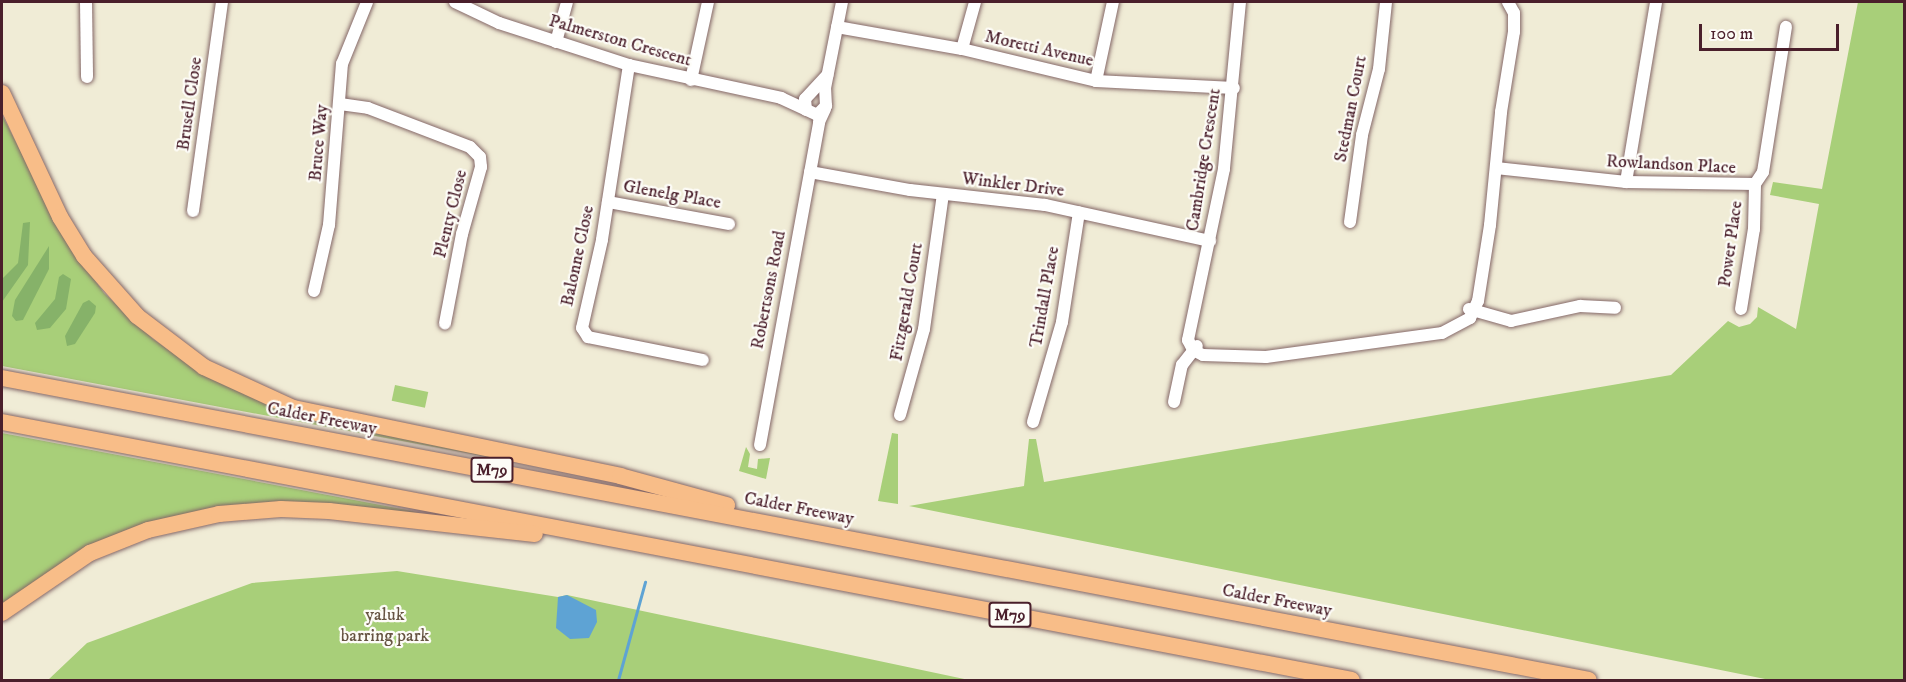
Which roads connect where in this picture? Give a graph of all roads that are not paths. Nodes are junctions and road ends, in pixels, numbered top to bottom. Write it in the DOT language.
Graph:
graph roads {
  1 [pos="86,2"];
  2 [pos="222,2"];
  3 [pos="367,2"];
  4 [pos="455,2"];
  5 [pos="567,2"];
  6 [pos="708,2"];
  7 [pos="842,2"];
  8 [pos="975,2"];
  9 [pos="1113,2"];
  10 [pos="1240,2"];
  11 [pos="1386,2"];
  12 [pos="1512,2"];
  13 [pos="1656,2"];
  14 [pos="837,27"];
  15 [pos="1786,27"];
  16 [pos="556,42"];
  17 [pos="962,49"];
  18 [pos="629,65"];
  19 [pos="829,71"];
  20 [pos="87,77"];
  21 [pos="691,80"];
  22 [pos="1096,81"];
  23 [pos="1234,88"];
  24 [pos="809,95"];
  25 [pos="781,98"];
  26 [pos="3,100"];
  27 [pos="340,104"];
  28 [pos="825,104"];
  29 [pos="807,111"];
  30 [pos="816,142"];
  31 [pos="1496,168"];
  32 [pos="810,172"];
  33 [pos="1626,182"];
  34 [pos="1755,184"];
  35 [pos="943,194"];
  36 [pos="608,202"];
  37 [pos="193,211"];
  38 [pos="1079,212"];
  39 [pos="1350,222"];
  40 [pos="729,224"];
  41 [pos="1210,241"];
  42 [pos="314,291"];
  43 [pos="1614,308"];
  44 [pos="1741,309"];
  45 [pos="1471,310"];
  46 [pos="445,323"];
  47 [pos="1195,348"];
  48 [pos="704,360"];
  49 [pos="2,378"];
  50 [pos="1174,402"];
  51 [pos="900,416"];
  52 [pos="2,422"];
  53 [pos="1033,422"];
  54 [pos="759,445"];
  55 [pos="667,550"];
  56 [pos="981,564"];
  57 [pos="2,613"];
  58 [pos="1352,681"];
  59 [pos="1589,681"];
  1 -- 20 [label="street"];
  2 -- 37 [label="street, Brusell Close"];
  3 -- 27 [label="street, Bruce Way"];
  4 -- 16 [label="street, Palmerston Crescent"];
  5 -- 16 [label="street"];
  6 -- 21 [label="street"];
  7 -- 14 [label="street"];
  8 -- 17 [label="street"];
  9 -- 22 [label="street"];
  10 -- 23 [label="street, Cambridge Crescent"];
  11 -- 39 [label="street, Stedman Court"];
  12 -- 31 [label="street"];
  13 -- 33 [label="street"];
  14 -- 17 [label="street, Moretti Avenue"];
  14 -- 19 [label="street"];
  15 -- 34 [label="street, Rowlandson Place"];
  16 -- 18 [label="street, Palmerston Crescent"];
  17 -- 22 [label="street, Moretti Avenue"];
  18 -- 21 [label="street, Palmerston Crescent"];
  18 -- 36 [label="street, Balonne Close"];
  19 -- 24 [label="street"];
  19 -- 28 [label="street"];
  21 -- 25 [label="street, Palmerston Crescent"];
  22 -- 23 [label="street, Moretti Avenue"];
  23 -- 41 [label="street, Cambridge Crescent"];
  24 -- 25 [label="street, Palmerston Crescent"];
  24 -- 28 [label="street"];
  24 -- 29 [label="street"];
  25 -- 29 [label="street, Palmerston Crescent"];
  26 -- 56 [label="highway"];
  27 -- 42 [label="street, Bruce Way"];
  27 -- 46 [label="street, Plenty Close"];
  28 -- 29 [label="street"];
  28 -- 30 [label="street, Robertsons Road"];
  29 -- 30 [label="street"];
  30 -- 32 [label="street, Robertsons Road"];
  31 -- 33 [label="street, Rowlandson Place"];
  31 -- 45 [label="street"];
  32 -- 35 [label="street, Winkler Drive"];
  32 -- 54 [label="street, Robertsons Road"];
  33 -- 34 [label="street, Rowlandson Place"];
  34 -- 44 [label="street, Power Place"];
  35 -- 38 [label="street, Winkler Drive"];
  35 -- 51 [label="street, Fitzgerald Court"];
  36 -- 40 [label="street, Glenelg Place"];
  36 -- 48 [label="street, Balonne Close"];
  38 -- 41 [label="street, Winkler Drive"];
  38 -- 53 [label="street, Trindall Place"];
  41 -- 47 [label="street, Cambridge Crescent"];
  43 -- 45 [label="street"];
  45 -- 47 [label="street"];
  47 -- 50 [label="street"];
  49 -- 56 [label="highway, Calder Freeway / M79"];
  52 -- 55 [label="highway, M79"];
  55 -- 57 [label="highway"];
  55 -- 58 [label="highway, M79"];
  56 -- 59 [label="highway, Calder Freeway / M79"];
}
